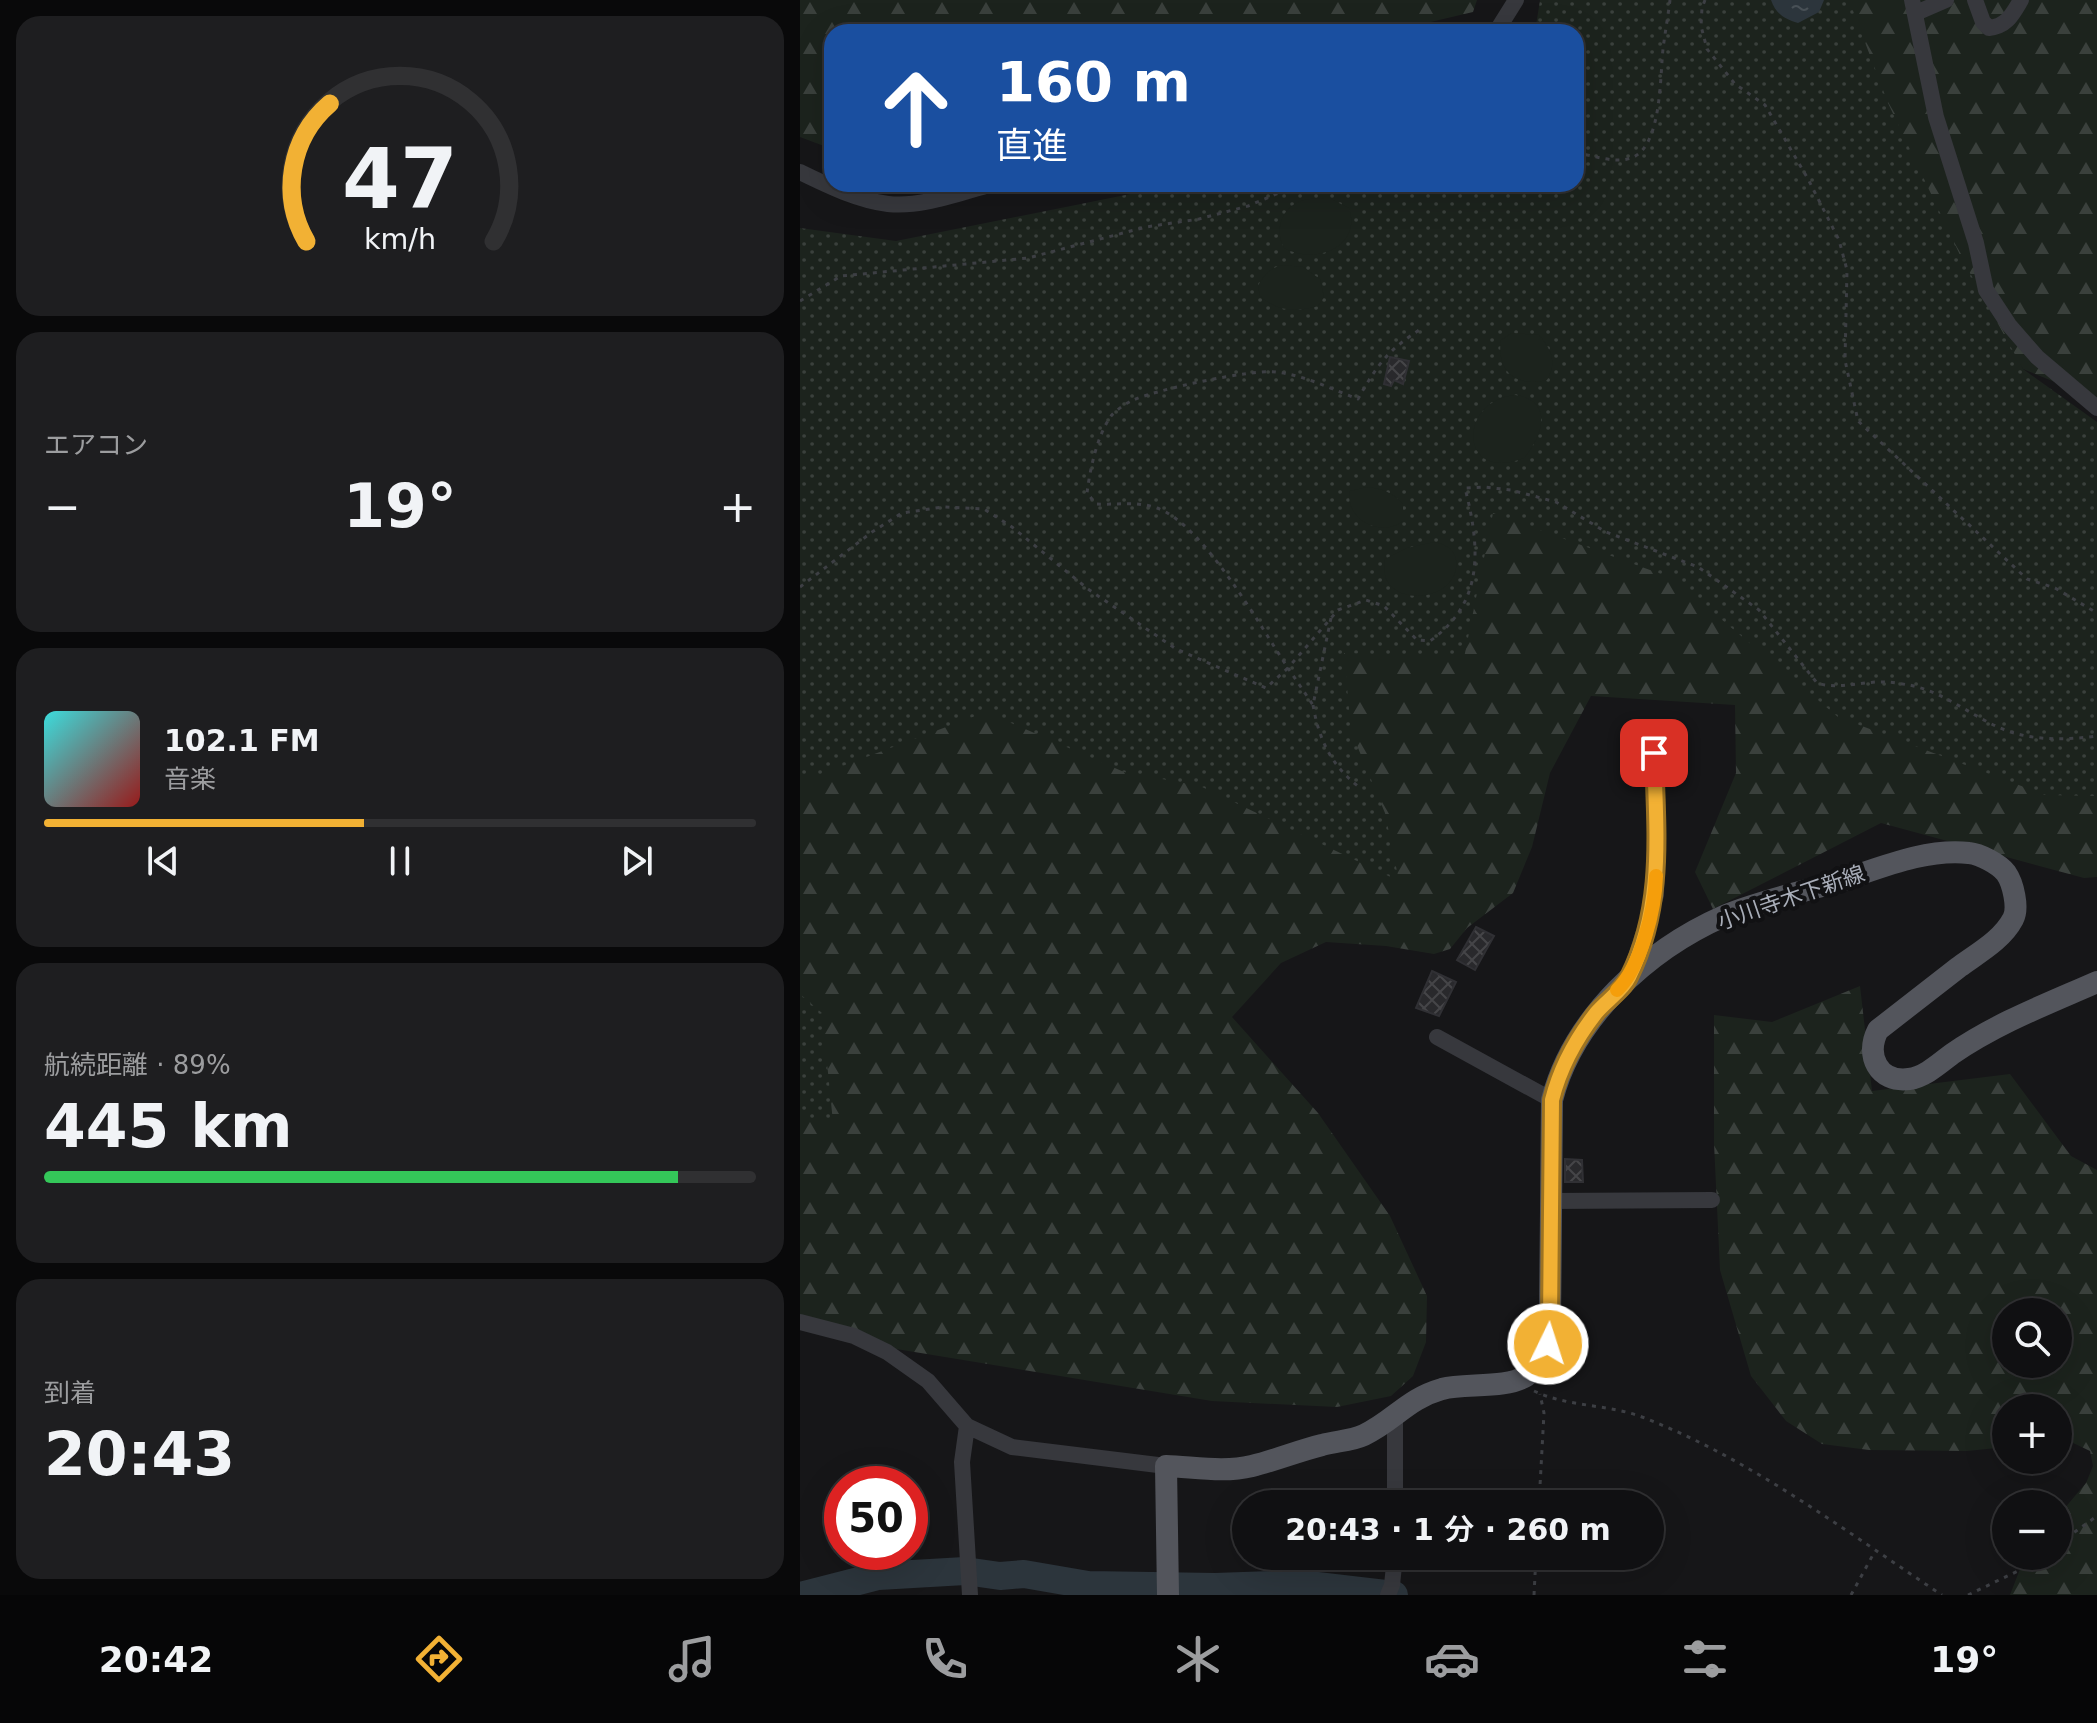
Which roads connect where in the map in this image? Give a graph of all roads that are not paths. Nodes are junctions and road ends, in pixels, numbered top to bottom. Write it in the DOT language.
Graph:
graph roads {
  1 [pos="1516,0"];
  2 [pos="1946,0"];
  3 [pos="1975,0"];
  4 [pos="2021,0"];
  5 [pos="1914,6"];
  6 [pos="1501,24"];
  7 [pos="800,172"];
  8 [pos="824,183"];
  9 [pos="843,192"];
  10 [pos="961,192"];
  11 [pos="2097,408"];
  12 [pos="1654,753"];
  13 [pos="1628,980"];
  14 [pos="2097,982"];
  15 [pos="1437,1037"];
  16 [pos="1552,1100"];
  17 [pos="1712,1200"];
  18 [pos="1551,1201"];
  19 [pos="800,1322"];
  20 [pos="1395,1416"];
  21 [pos="967,1426"];
  22 [pos="1166,1466"];
  23 [pos="1395,1490"];
  24 [pos="1393,1570"];
  25 [pos="1390,1590"];
  26 [pos="970,1595"];
  27 [pos="1168,1595"];
  1 -- 6 [label="street"];
  2 -- 5 [label="street"];
  3 -- 4 [label="street"];
  5 -- 11 [label="street"];
  7 -- 8 [label="street"];
  9 -- 10 [label="street"];
  12 -- 13 [label="street"];
  13 -- 14 [label="main road, 小川寺木下新線"];
  13 -- 16 [label="main road, 小川寺木下新線"];
  15 -- 16 [label="street"];
  16 -- 18 [label="main road, 小川寺木下新線"];
  17 -- 18 [label="street"];
  18 -- 20 [label="main road, 小川寺木下新線"];
  19 -- 21 [label="street"];
  20 -- 22 [label="main road"];
  20 -- 23 [label="street"];
  21 -- 22 [label="street"];
  21 -- 26 [label="street"];
  22 -- 27 [label="main road"];
  24 -- 25 [label="street"];
}
